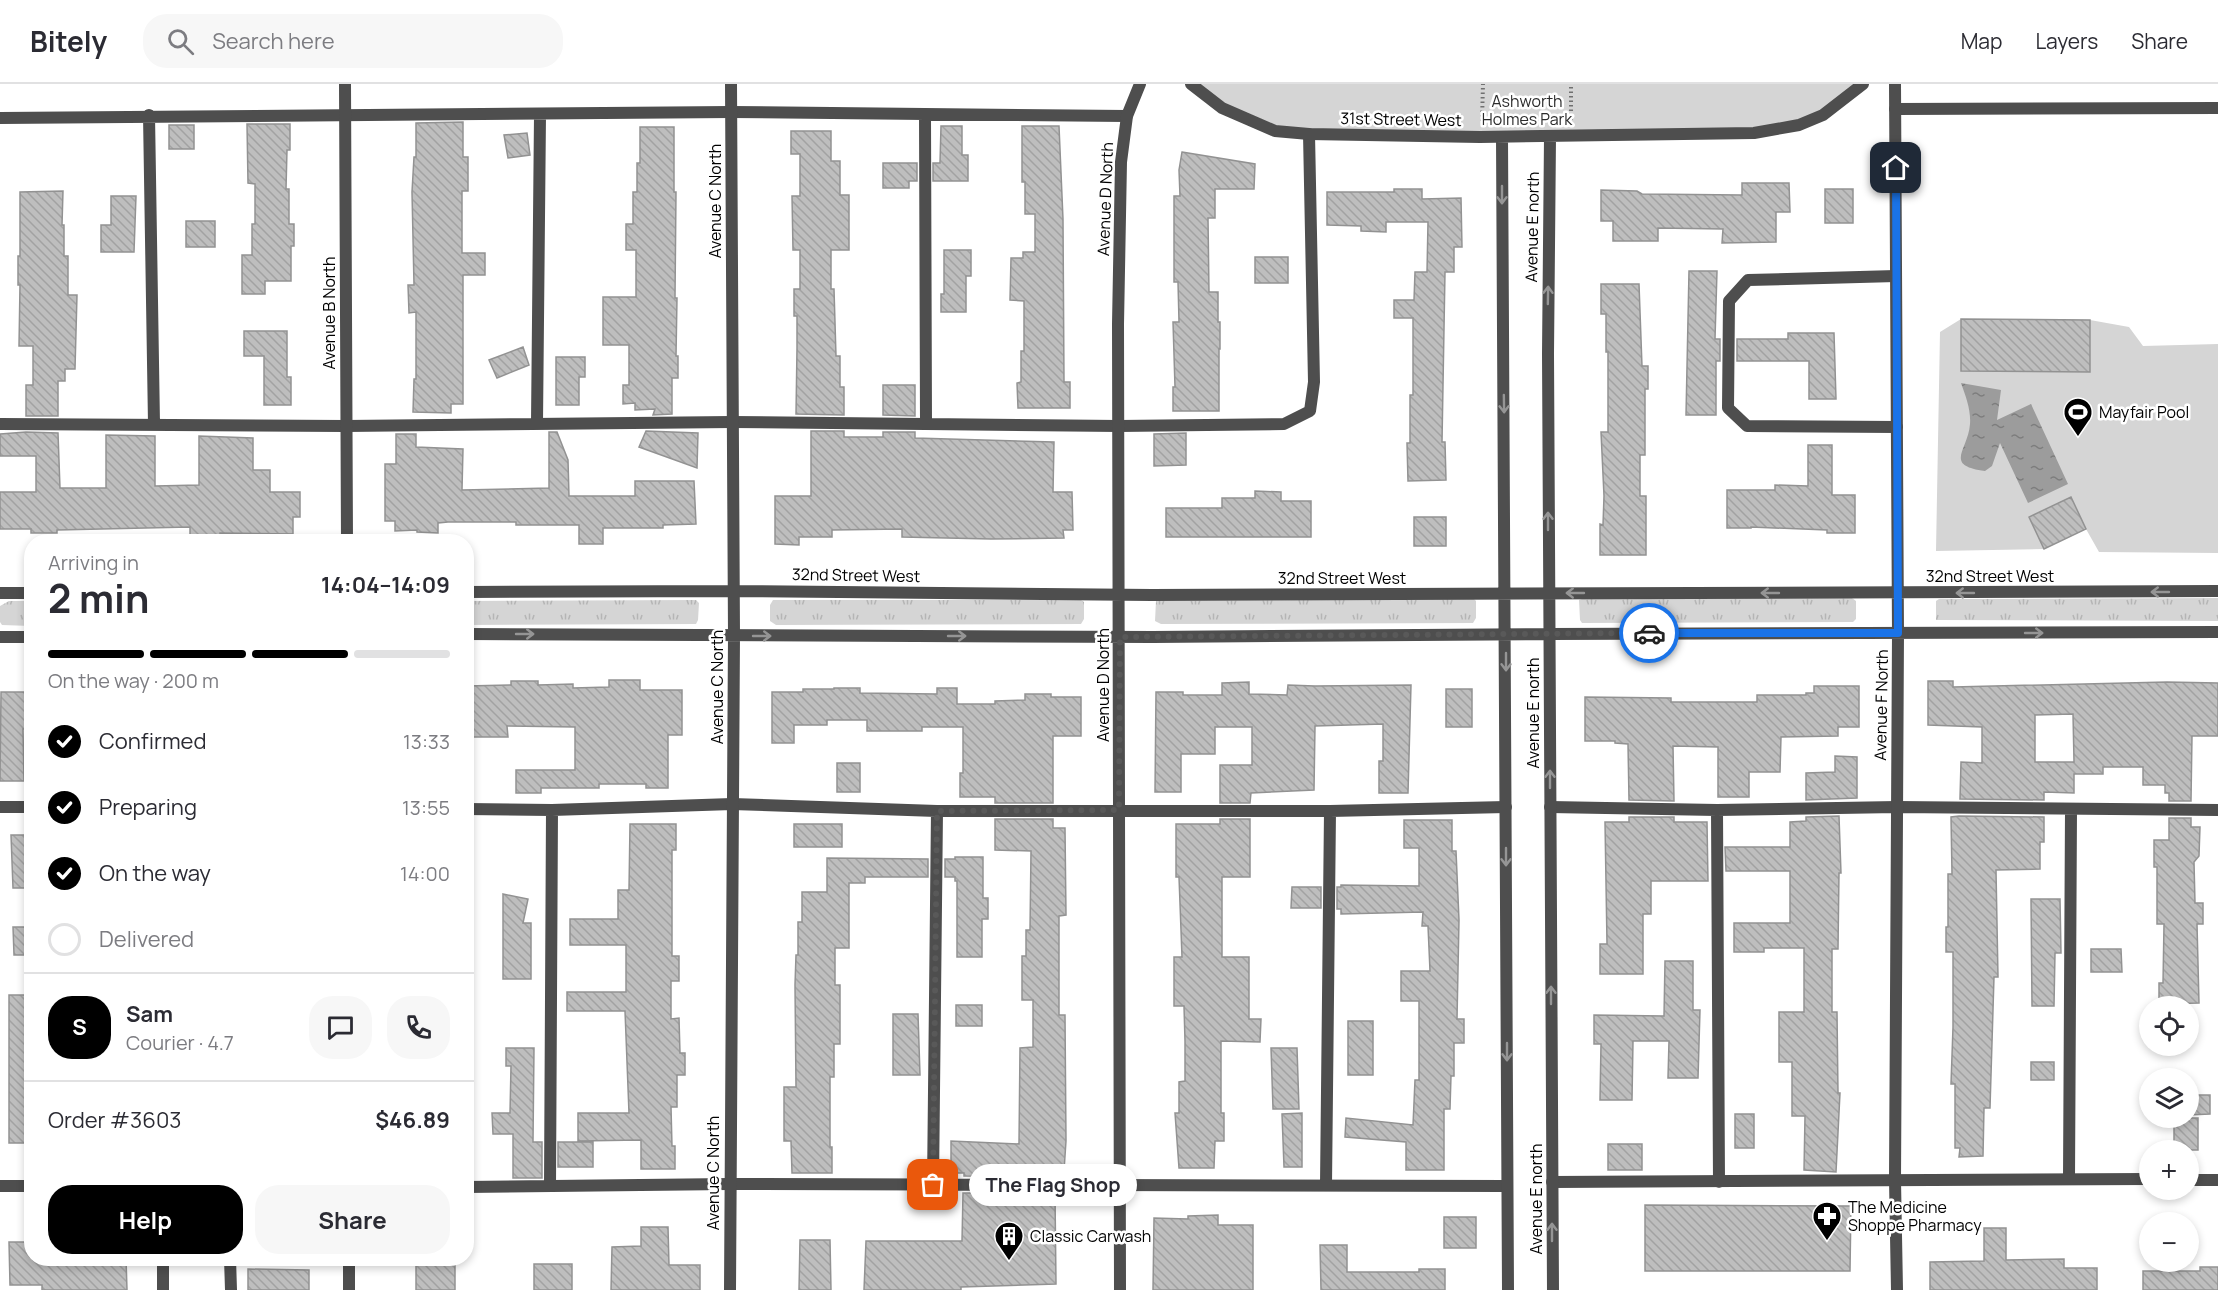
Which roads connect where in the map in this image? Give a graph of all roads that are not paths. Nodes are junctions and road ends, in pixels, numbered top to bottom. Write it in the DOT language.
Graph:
graph roads {
  1 [pos="345,84"];
  2 [pos="731,84"];
  3 [pos="1140,84"];
  4 [pos="1191,84"];
  5 [pos="1863,84"];
  6 [pos="1895,84"];
  7 [pos="2218,108"];
  8 [pos="1895,109"];
  9 [pos="731,112"];
  10 [pos="345,115"];
  11 [pos="540,115"];
  12 [pos="925,115"];
  13 [pos="149,116"];
  14 [pos="1127,116"];
  15 [pos="0,118"];
  16 [pos="1309,134"];
  17 [pos="1502,137"];
  18 [pos="1550,137"];
  19 [pos="1896,276"];
  20 [pos="732,422"];
  21 [pos="537,423"];
  22 [pos="0,424"];
  23 [pos="154,424"];
  24 [pos="926,424"];
  25 [pos="346,426"];
  26 [pos="1119,426"];
  27 [pos="1897,428"];
  28 [pos="347,534"];
  29 [pos="733,591"];
  30 [pos="2218,591"];
  31 [pos="474,592"];
  32 [pos="0,593"];
  33 [pos="24,593"];
  34 [pos="1549,593"];
  35 [pos="1506,594"];
  36 [pos="1898,594"];
  37 [pos="1119,595"];
  38 [pos="2218,632"];
  39 [pos="1898,633"];
  40 [pos="474,634"];
  41 [pos="1506,634"];
  42 [pos="1549,634"];
  43 [pos="734,636"];
  44 [pos="0,637"];
  45 [pos="24,637"];
  46 [pos="1120,637"];
  47 [pos="732,804"];
  48 [pos="0,807"];
  49 [pos="24,807"];
  50 [pos="1506,807"];
  51 [pos="1550,807"];
  52 [pos="1897,807"];
  53 [pos="474,809"];
  54 [pos="552,810"];
  55 [pos="1119,810"];
  56 [pos="1717,810"];
  57 [pos="2071,810"];
  58 [pos="2218,810"];
  59 [pos="937,811"];
  60 [pos="1330,811"];
  61 [pos="2069,1179"];
  62 [pos="2139,1179"];
  63 [pos="1895,1180"];
  64 [pos="2199,1180"];
  65 [pos="2218,1180"];
  66 [pos="1552,1182"];
  67 [pos="1719,1182"];
  68 [pos="729,1184"];
  69 [pos="933,1185"];
  70 [pos="1326,1185"];
  71 [pos="0,1186"];
  72 [pos="24,1186"];
  73 [pos="550,1186"];
  74 [pos="1120,1186"];
  75 [pos="1508,1186"];
  76 [pos="474,1187"];
  77 [pos="163,1266"];
  78 [pos="230,1266"];
  79 [pos="349,1266"];
  80 [pos="164,1290"];
  81 [pos="231,1290"];
  82 [pos="349,1290"];
  83 [pos="730,1290"];
  84 [pos="1120,1290"];
  85 [pos="1508,1290"];
  86 [pos="1553,1290"];
  87 [pos="1898,1290"];
  1 -- 10 [label="street, Avenue B North"];
  2 -- 9 [label="street, Avenue C North"];
  3 -- 14 [label="street, Avenue D North"];
  4 -- 16 [label="street, 31st Street West"];
  5 -- 18 [label="street, 31st Street West"];
  6 -- 8 [label="street, Avenue F North"];
  7 -- 8 [label="street"];
  8 -- 19 [label="street, Avenue F North"];
  9 -- 11 [label="street"];
  9 -- 12 [label="street"];
  9 -- 20 [label="street, Avenue C North"];
  10 -- 11 [label="street"];
  10 -- 13 [label="street"];
  10 -- 25 [label="street, Avenue B North"];
  11 -- 21 [label="street"];
  12 -- 14 [label="street"];
  12 -- 24 [label="street"];
  13 -- 15 [label="street"];
  13 -- 23 [label="street"];
  14 -- 26 [label="street, Avenue D North"];
  16 -- 17 [label="street, 31st Street West"];
  16 -- 26 [label="street"];
  17 -- 18 [label="street, 31st Street West"];
  17 -- 35 [label="street, Avenue E north, one-way"];
  34 -- 18 [label="street, Avenue E north, one-way"];
  19 -- 27 [label="street, Avenue F North"];
  19 -- 27 [label="street"];
  20 -- 21 [label="street"];
  20 -- 24 [label="street"];
  20 -- 29 [label="street, Avenue C North"];
  21 -- 25 [label="street"];
  22 -- 23 [label="street"];
  23 -- 25 [label="street"];
  24 -- 26 [label="street"];
  25 -- 28 [label="street, Avenue B North"];
  26 -- 37 [label="street, Avenue D North"];
  27 -- 36 [label="street, Avenue F North"];
  29 -- 31 [label="street, 32nd Street West"];
  29 -- 37 [label="street, 32nd Street West"];
  29 -- 43 [label="street, Avenue C North"];
  30 -- 36 [label="street, 32nd Street West, one-way"];
  32 -- 33 [label="street"];
  34 -- 35 [label="street, 32nd Street West"];
  36 -- 34 [label="street, 32nd Street West, one-way"];
  34 -- 42 [label="street, Avenue E north"];
  35 -- 37 [label="street, 32nd Street West"];
  35 -- 41 [label="street, Avenue E north"];
  36 -- 39 [label="street, Avenue F North"];
  37 -- 46 [label="street, Avenue D North"];
  39 -- 38 [label="street, one-way"];
  39 -- 42 [label="street"];
  39 -- 52 [label="street, Avenue F North"];
  40 -- 43 [label="street, one-way"];
  41 -- 42 [label="street"];
  41 -- 46 [label="street"];
  41 -- 50 [label="street, Avenue E north, one-way"];
  51 -- 42 [label="street, Avenue E north, one-way"];
  43 -- 46 [label="street, one-way"];
  43 -- 47 [label="street, Avenue C North"];
  44 -- 45 [label="street"];
  46 -- 55 [label="street, Avenue D North"];
  47 -- 54 [label="street"];
  47 -- 59 [label="street"];
  47 -- 68 [label="street, Avenue C North"];
  48 -- 49 [label="street"];
  50 -- 60 [label="street"];
  50 -- 75 [label="street, Avenue E north, one-way"];
  51 -- 56 [label="street"];
  66 -- 51 [label="street, Avenue E north, one-way"];
  52 -- 56 [label="street"];
  52 -- 57 [label="street"];
  52 -- 63 [label="street, Avenue F North"];
  53 -- 54 [label="street"];
  54 -- 73 [label="street"];
  55 -- 59 [label="street"];
  55 -- 60 [label="street"];
  55 -- 74 [label="street, Avenue D North"];
  56 -- 67 [label="street"];
  57 -- 58 [label="street"];
  57 -- 61 [label="street"];
  59 -- 69 [label="street"];
  60 -- 70 [label="street"];
  61 -- 62 [label="street"];
  61 -- 63 [label="street"];
  63 -- 67 [label="street"];
  63 -- 87 [label="street, Avenue F North"];
  64 -- 65 [label="street"];
  66 -- 67 [label="street"];
  86 -- 66 [label="street, Avenue E north, one-way"];
  68 -- 69 [label="street"];
  68 -- 73 [label="street"];
  68 -- 83 [label="street, Avenue C North"];
  69 -- 74 [label="street"];
  70 -- 74 [label="street"];
  70 -- 75 [label="street"];
  71 -- 72 [label="street"];
  73 -- 76 [label="street"];
  74 -- 84 [label="street, Avenue D North"];
  75 -- 85 [label="street, Avenue E north"];
  77 -- 80 [label="street"];
  78 -- 81 [label="street"];
  79 -- 82 [label="street"];
}
